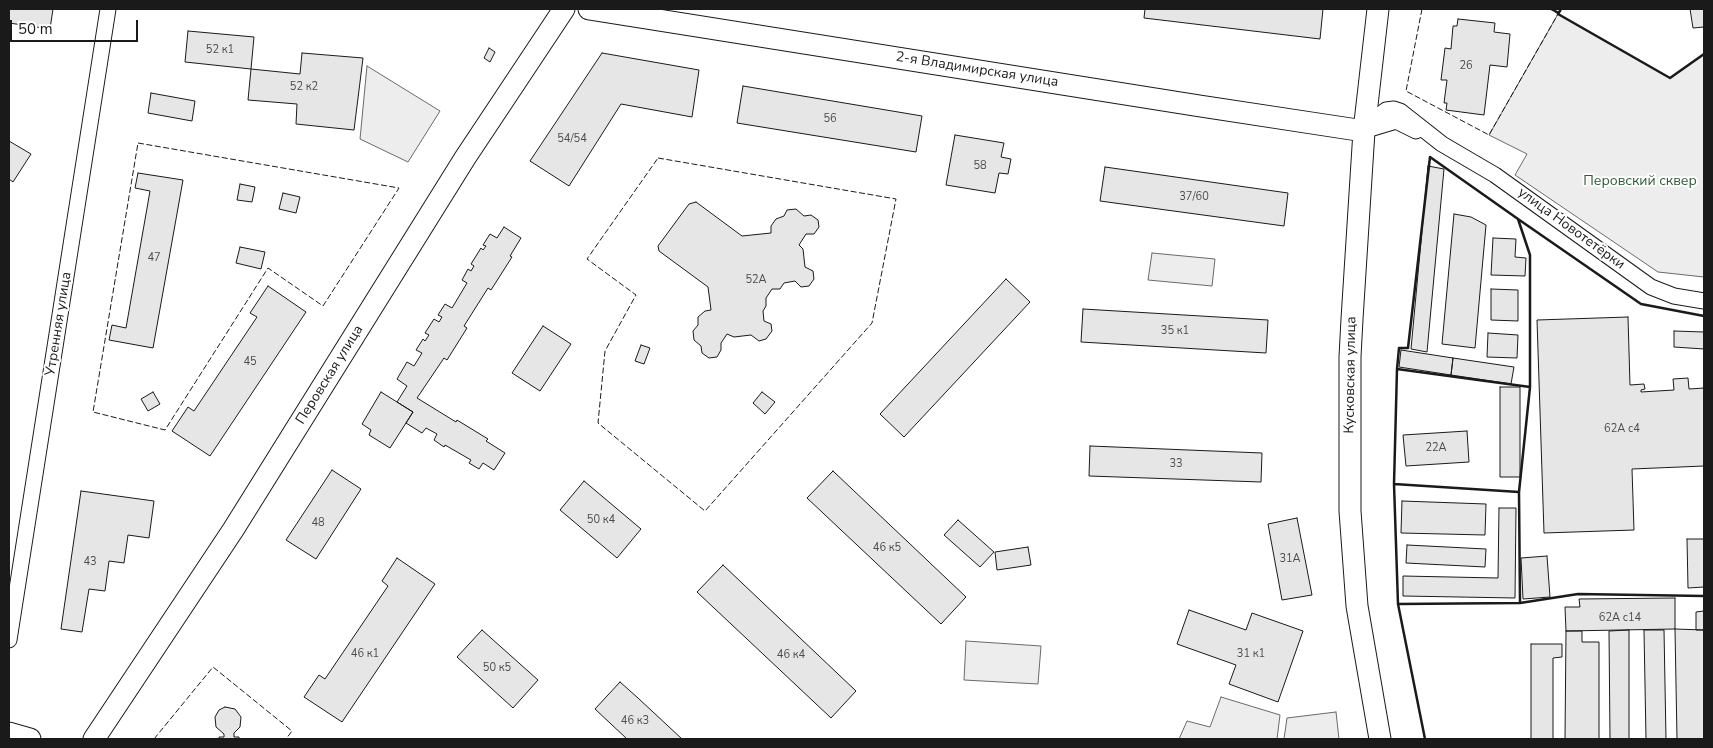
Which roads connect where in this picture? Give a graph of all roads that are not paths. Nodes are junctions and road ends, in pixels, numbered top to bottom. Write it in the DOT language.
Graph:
graph roads {
  1 [pos="108,9"];
  2 [pos="564,9"];
  3 [pos="589,9"];
  4 [pos="1378,9"];
  5 [pos="1364,131"];
  6 [pos="1704,301"];
  7 [pos="9,640"];
  8 [pos="94,739"];
  9 [pos="1380,739"];
  1 -- 7 [label="street, Утренняя улица"];
  2 -- 8 [label="street, Перовская улица"];
  3 -- 5 [label="street, 2-я Владимирская улица"];
  4 -- 5 [label="street, Кусковская улица"];
  5 -- 6 [label="street, улица Новотетёрки"];
  5 -- 9 [label="street, Кусковская улица"];
}
